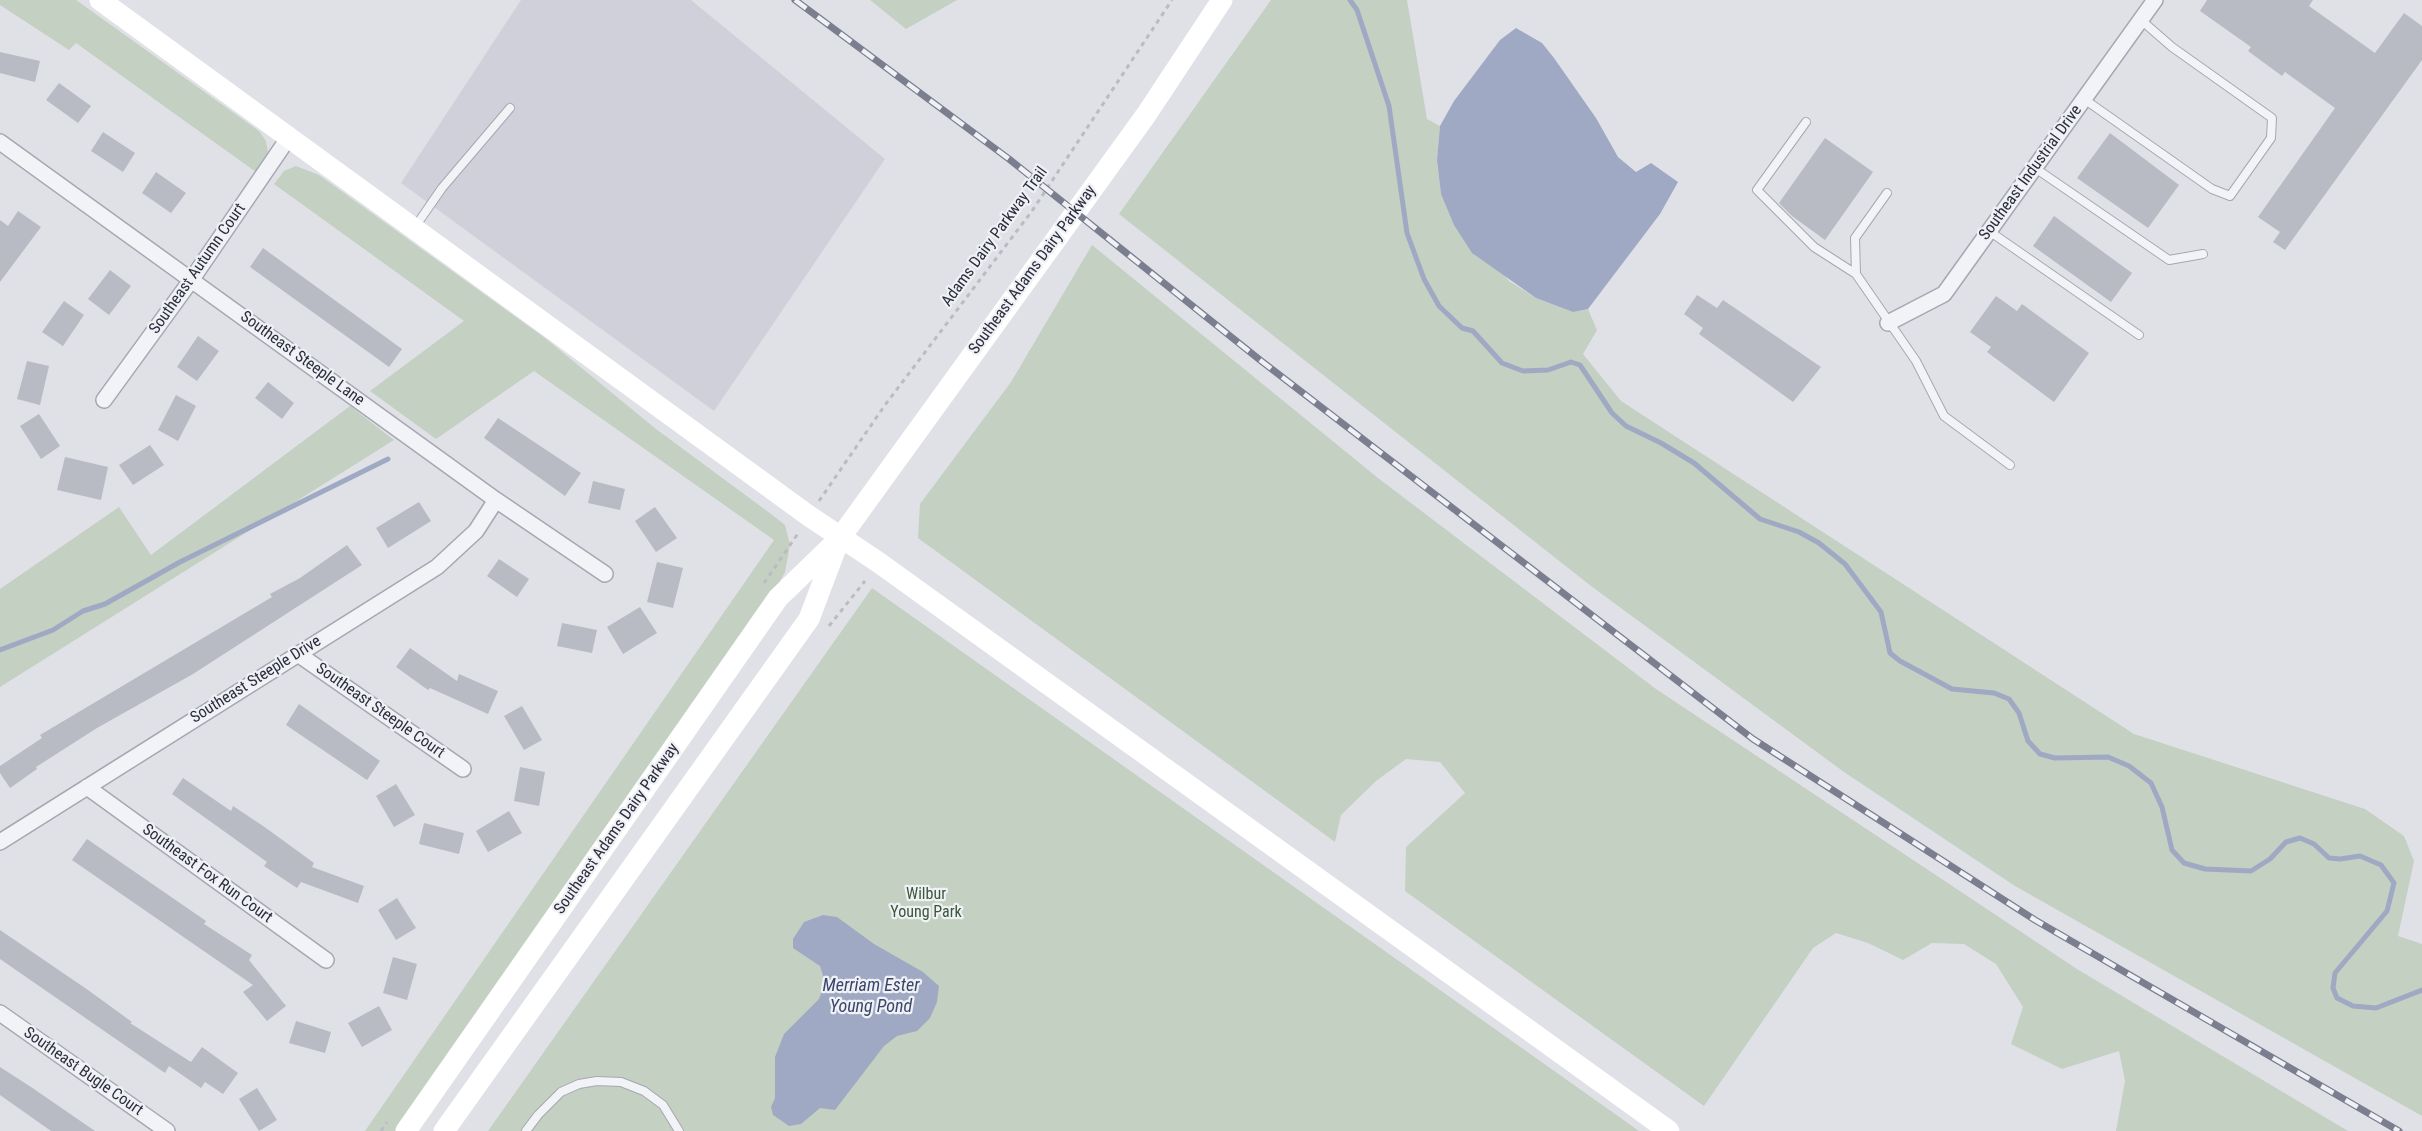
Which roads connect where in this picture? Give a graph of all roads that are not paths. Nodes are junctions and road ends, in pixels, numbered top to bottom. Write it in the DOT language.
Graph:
graph roads {
  1 [pos="100,0"];
  2 [pos="1222,0"];
  3 [pos="2155,0"];
  4 [pos="2141,20"];
  5 [pos="2084,99"];
  6 [pos="510,108"];
  7 [pos="1806,122"];
  8 [pos="289,136"];
  9 [pos="0,142"];
  10 [pos="2035,168"];
  11 [pos="1887,193"];
  12 [pos="414,229"];
  13 [pos="1989,231"];
  14 [pos="2203,254"];
  15 [pos="1856,274"];
  16 [pos="192,279"];
  17 [pos="1888,323"];
  18 [pos="2139,335"];
  19 [pos="104,400"];
  20 [pos="2010,465"];
  21 [pos="496,500"];
  22 [pos="840,537"];
  23 [pos="605,574"];
  24 [pos="298,654"];
  25 [pos="463,769"];
  26 [pos="87,788"];
  27 [pos="0,842"];
  28 [pos="326,960"];
  29 [pos="0,1013"];
  30 [pos="166,1131"];
  31 [pos="406,1131"];
  32 [pos="444,1131"];
  33 [pos="526,1131"];
  34 [pos="679,1131"];
  35 [pos="1670,1131"];
  1 -- 8 [label="main road"];
  2 -- 22 [label="main road, Southeast Adams Dairy Parkway"];
  3 -- 4 [label="street, Southeast Industrial Drive"];
  4 -- 5 [label="street, Southeast Industrial Drive"];
  4 -- 5 [label="lane"];
  5 -- 10 [label="street, Southeast Industrial Drive"];
  6 -- 12 [label="lane"];
  7 -- 15 [label="lane"];
  8 -- 12 [label="main road"];
  8 -- 16 [label="street, Southeast Autumn Court"];
  9 -- 16 [label="street, Southeast Steeple Lane"];
  10 -- 13 [label="street, Southeast Industrial Drive"];
  10 -- 14 [label="lane"];
  11 -- 15 [label="lane"];
  12 -- 22 [label="main road"];
  13 -- 17 [label="street, Southeast Industrial Drive"];
  13 -- 18 [label="lane"];
  15 -- 17 [label="lane"];
  16 -- 19 [label="street, Southeast Autumn Court"];
  16 -- 21 [label="street, Southeast Steeple Lane"];
  17 -- 20 [label="lane"];
  21 -- 23 [label="street, Southeast Steeple Lane"];
  21 -- 24 [label="street, Southeast Steeple Drive"];
  22 -- 31 [label="main road, Southeast Adams Dairy Parkway"];
  22 -- 32 [label="main road, Southeast Adams Dairy Parkway"];
  22 -- 35 [label="main road"];
  24 -- 25 [label="street, Southeast Steeple Court"];
  24 -- 26 [label="street, Southeast Steeple Drive"];
  26 -- 27 [label="street, Southeast Steeple Drive"];
  26 -- 28 [label="street, Southeast Fox Run Court"];
  29 -- 30 [label="street, Southeast Bugle Court"];
  33 -- 34 [label="lane"];
}
